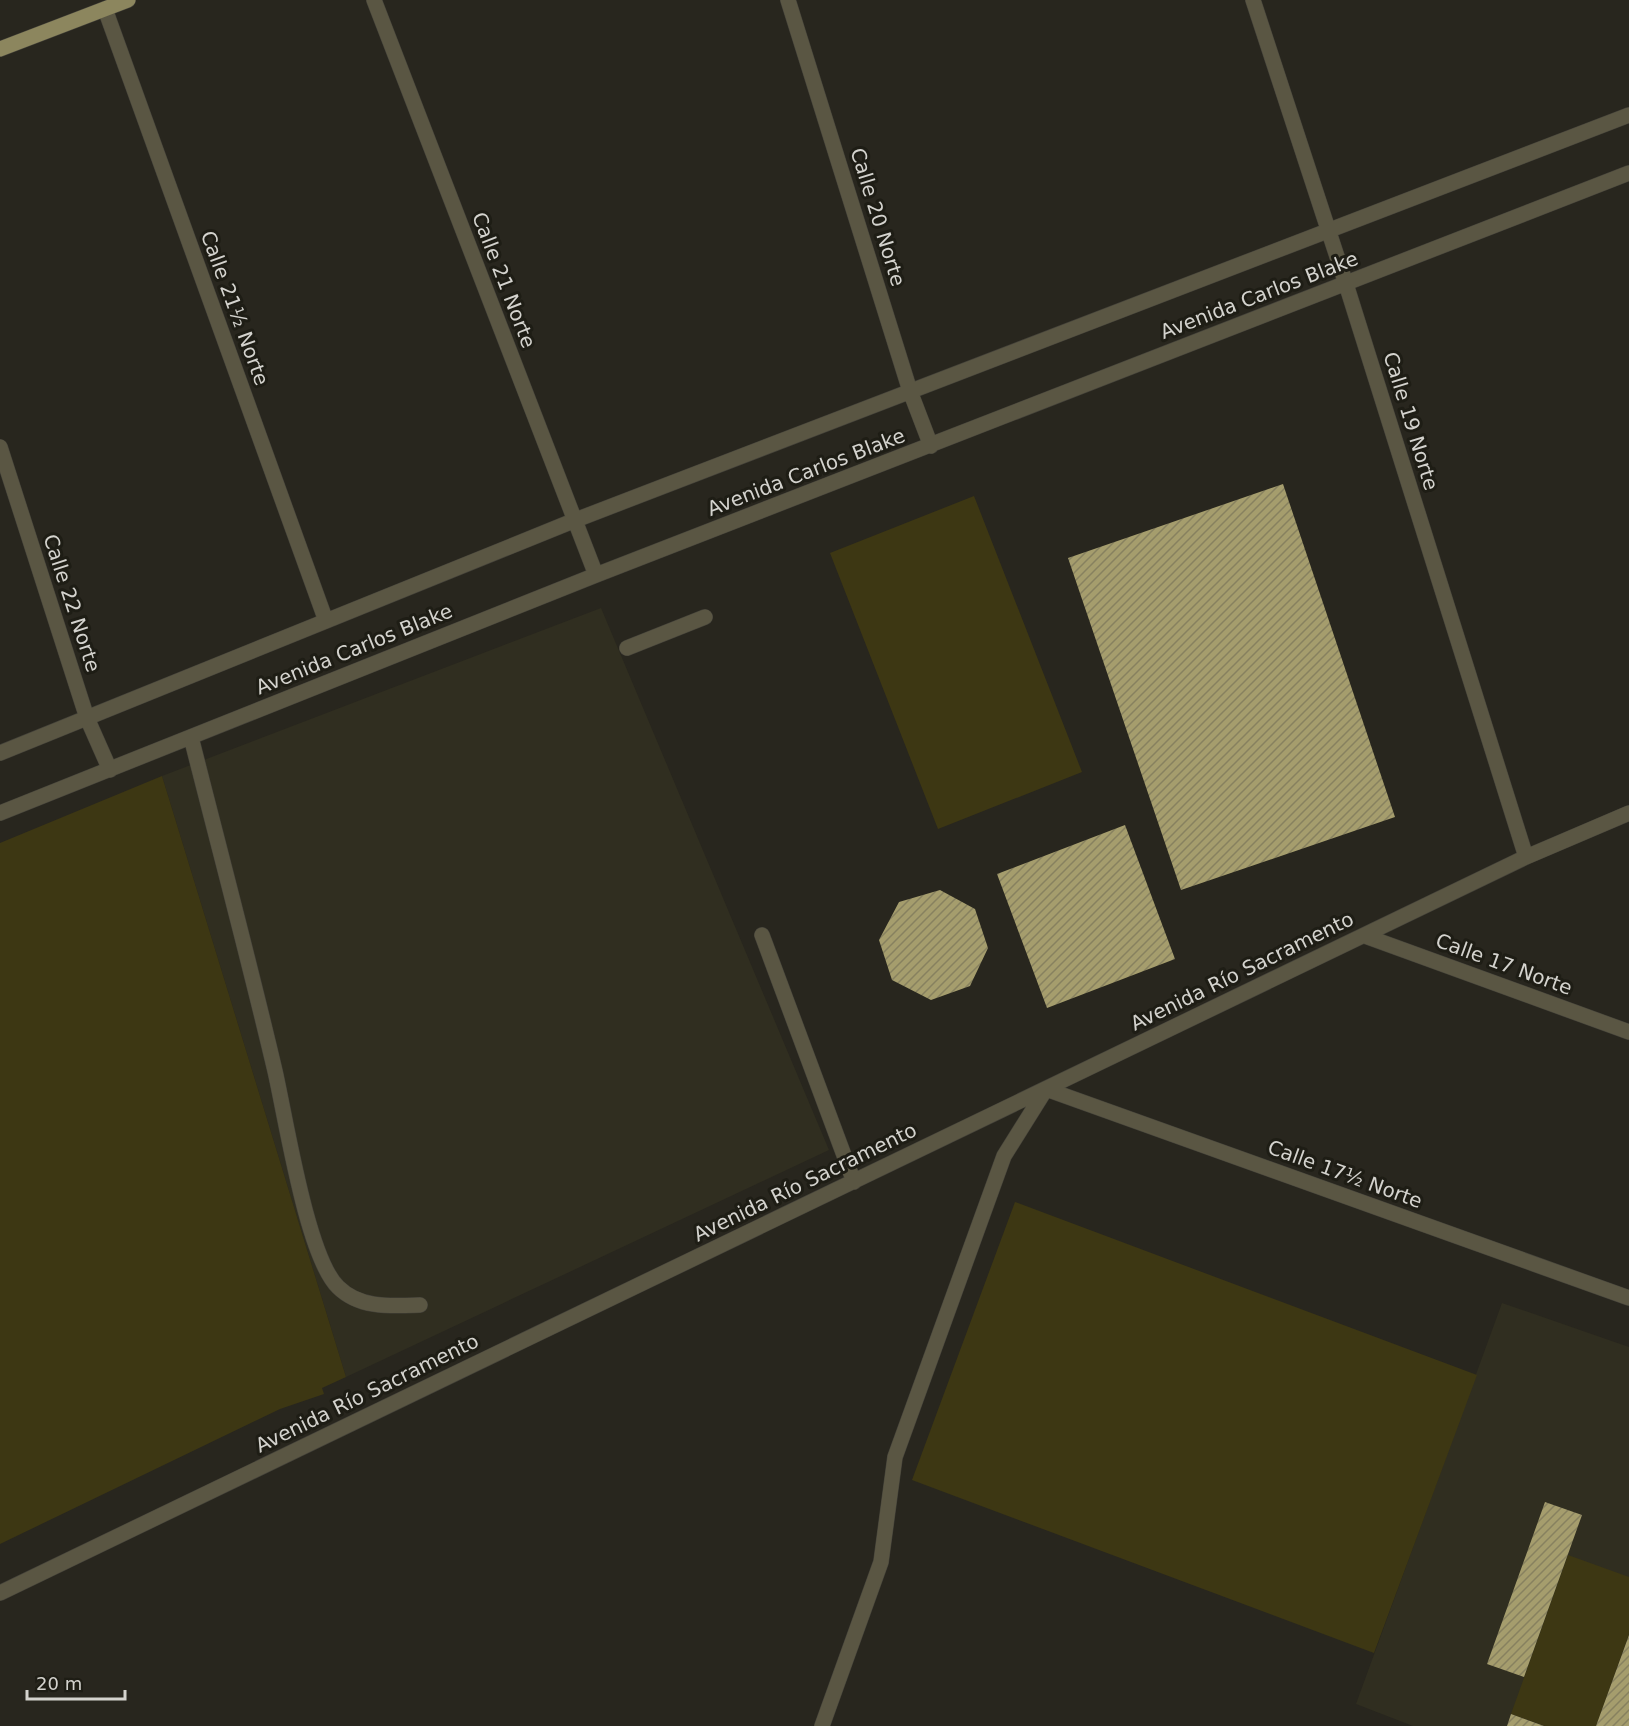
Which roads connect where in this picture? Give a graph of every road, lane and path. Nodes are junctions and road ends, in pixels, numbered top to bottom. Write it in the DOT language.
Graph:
graph roads {
  1 [pos="128,0"];
  2 [pos="374,0"];
  3 [pos="788,0"];
  4 [pos="1253,0"];
  5 [pos="105,9"];
  6 [pos="0,49"];
  7 [pos="1629,116"];
  8 [pos="1629,173"];
  9 [pos="1328,230"];
  10 [pos="1346,284"];
  11 [pos="910,391"];
  12 [pos="932,446"];
  13 [pos="0,447"];
  14 [pos="573,521"];
  15 [pos="596,575"];
  16 [pos="705,616"];
  17 [pos="326,621"];
  18 [pos="627,648"];
  19 [pos="87,718"];
  20 [pos="191,737"];
  21 [pos="0,753"];
  22 [pos="110,770"];
  23 [pos="0,813"];
  24 [pos="1629,813"];
  25 [pos="1526,857"];
  26 [pos="762,935"];
  27 [pos="1365,936"];
  28 [pos="1629,1032"];
  29 [pos="1046,1089"];
  30 [pos="854,1182"];
  31 [pos="1629,1298"];
  32 [pos="420,1305"];
  33 [pos="0,1593"];
  34 [pos="822,1726"];
  1 -- 5 [label="main road"];
  2 -- 14 [label="street, Calle 21 Norte"];
  3 -- 11 [label="street, Calle 20 Norte"];
  4 -- 9 [label="street, Calle 19 Norte"];
  5 -- 6 [label="main road"];
  5 -- 17 [label="street, Calle 21½ Norte"];
  7 -- 9 [label="street, Avenida Carlos Blake"];
  8 -- 10 [label="street, Avenida Carlos Blake"];
  9 -- 10 [label="street, Calle 19 Norte"];
  9 -- 11 [label="street, Avenida Carlos Blake"];
  10 -- 12 [label="street, Avenida Carlos Blake"];
  10 -- 25 [label="street, Calle 19 Norte"];
  11 -- 12 [label="street, Calle 20 Norte"];
  11 -- 14 [label="street, Avenida Carlos Blake"];
  12 -- 15 [label="street, Avenida Carlos Blake"];
  13 -- 19 [label="street, Calle 22 Norte"];
  14 -- 15 [label="street, Calle 21 Norte"];
  14 -- 17 [label="street, Avenida Carlos Blake"];
  15 -- 20 [label="street, Avenida Carlos Blake"];
  16 -- 18 [label="street"];
  17 -- 19 [label="street, Avenida Carlos Blake"];
  19 -- 21 [label="street, Avenida Carlos Blake"];
  19 -- 22 [label="street, Calle 22 Norte"];
  20 -- 22 [label="street, Avenida Carlos Blake"];
  20 -- 32 [label="street"];
  22 -- 23 [label="street, Avenida Carlos Blake"];
  24 -- 25 [label="street, Avenida Río Sacramento"];
  25 -- 27 [label="street, Avenida Río Sacramento"];
  26 -- 30 [label="street"];
  27 -- 28 [label="street, Calle 17 Norte"];
  27 -- 29 [label="street, Avenida Río Sacramento"];
  29 -- 30 [label="street, Avenida Río Sacramento"];
  29 -- 31 [label="street, Calle 17½ Norte"];
  29 -- 34 [label="street"];
  30 -- 33 [label="street, Avenida Río Sacramento"];
}
